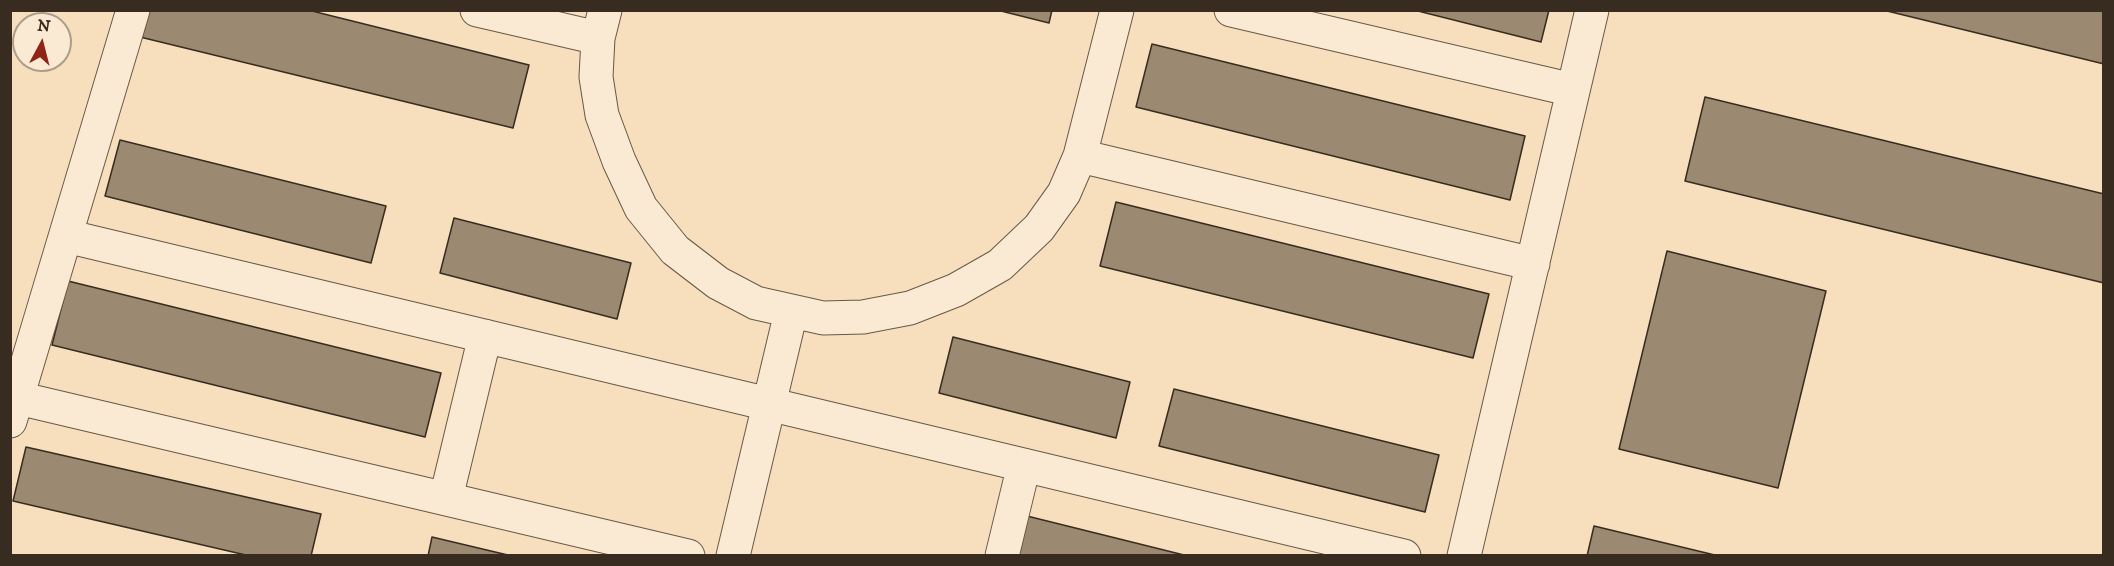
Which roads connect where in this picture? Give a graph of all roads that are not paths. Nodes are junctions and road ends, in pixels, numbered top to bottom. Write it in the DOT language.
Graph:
graph roads {
  1 [pos="133,10"];
  2 [pos="477,10"];
  3 [pos="1117,10"];
  4 [pos="1231,10"];
  5 [pos="1592,10"];
  6 [pos="601,24"];
  7 [pos="1573,90"];
  8 [pos="1080,156"];
  9 [pos="66,236"];
  10 [pos="1533,264"];
  11 [pos="791,312"];
  12 [pos="485,336"];
  13 [pos="770,404"];
  14 [pos="14,409"];
  15 [pos="1024,465"];
  16 [pos="446,498"];
  17 [pos="688,555"];
  18 [pos="733,555"];
  19 [pos="1002,555"];
  20 [pos="1404,555"];
  21 [pos="1464,555"];
  1 -- 9 [label="street"];
  2 -- 6 [label="street"];
  3 -- 8 [label="street"];
  4 -- 7 [label="street"];
  5 -- 7 [label="street"];
  6 -- 11 [label="street"];
  7 -- 10 [label="street"];
  8 -- 10 [label="street"];
  8 -- 11 [label="street"];
  9 -- 12 [label="street"];
  9 -- 14 [label="street"];
  10 -- 21 [label="street"];
  11 -- 13 [label="street"];
  12 -- 13 [label="street"];
  12 -- 16 [label="street"];
  13 -- 15 [label="street"];
  13 -- 18 [label="street"];
  14 -- 16 [label="street"];
  15 -- 19 [label="street"];
  15 -- 20 [label="street"];
  16 -- 17 [label="street"];
}
